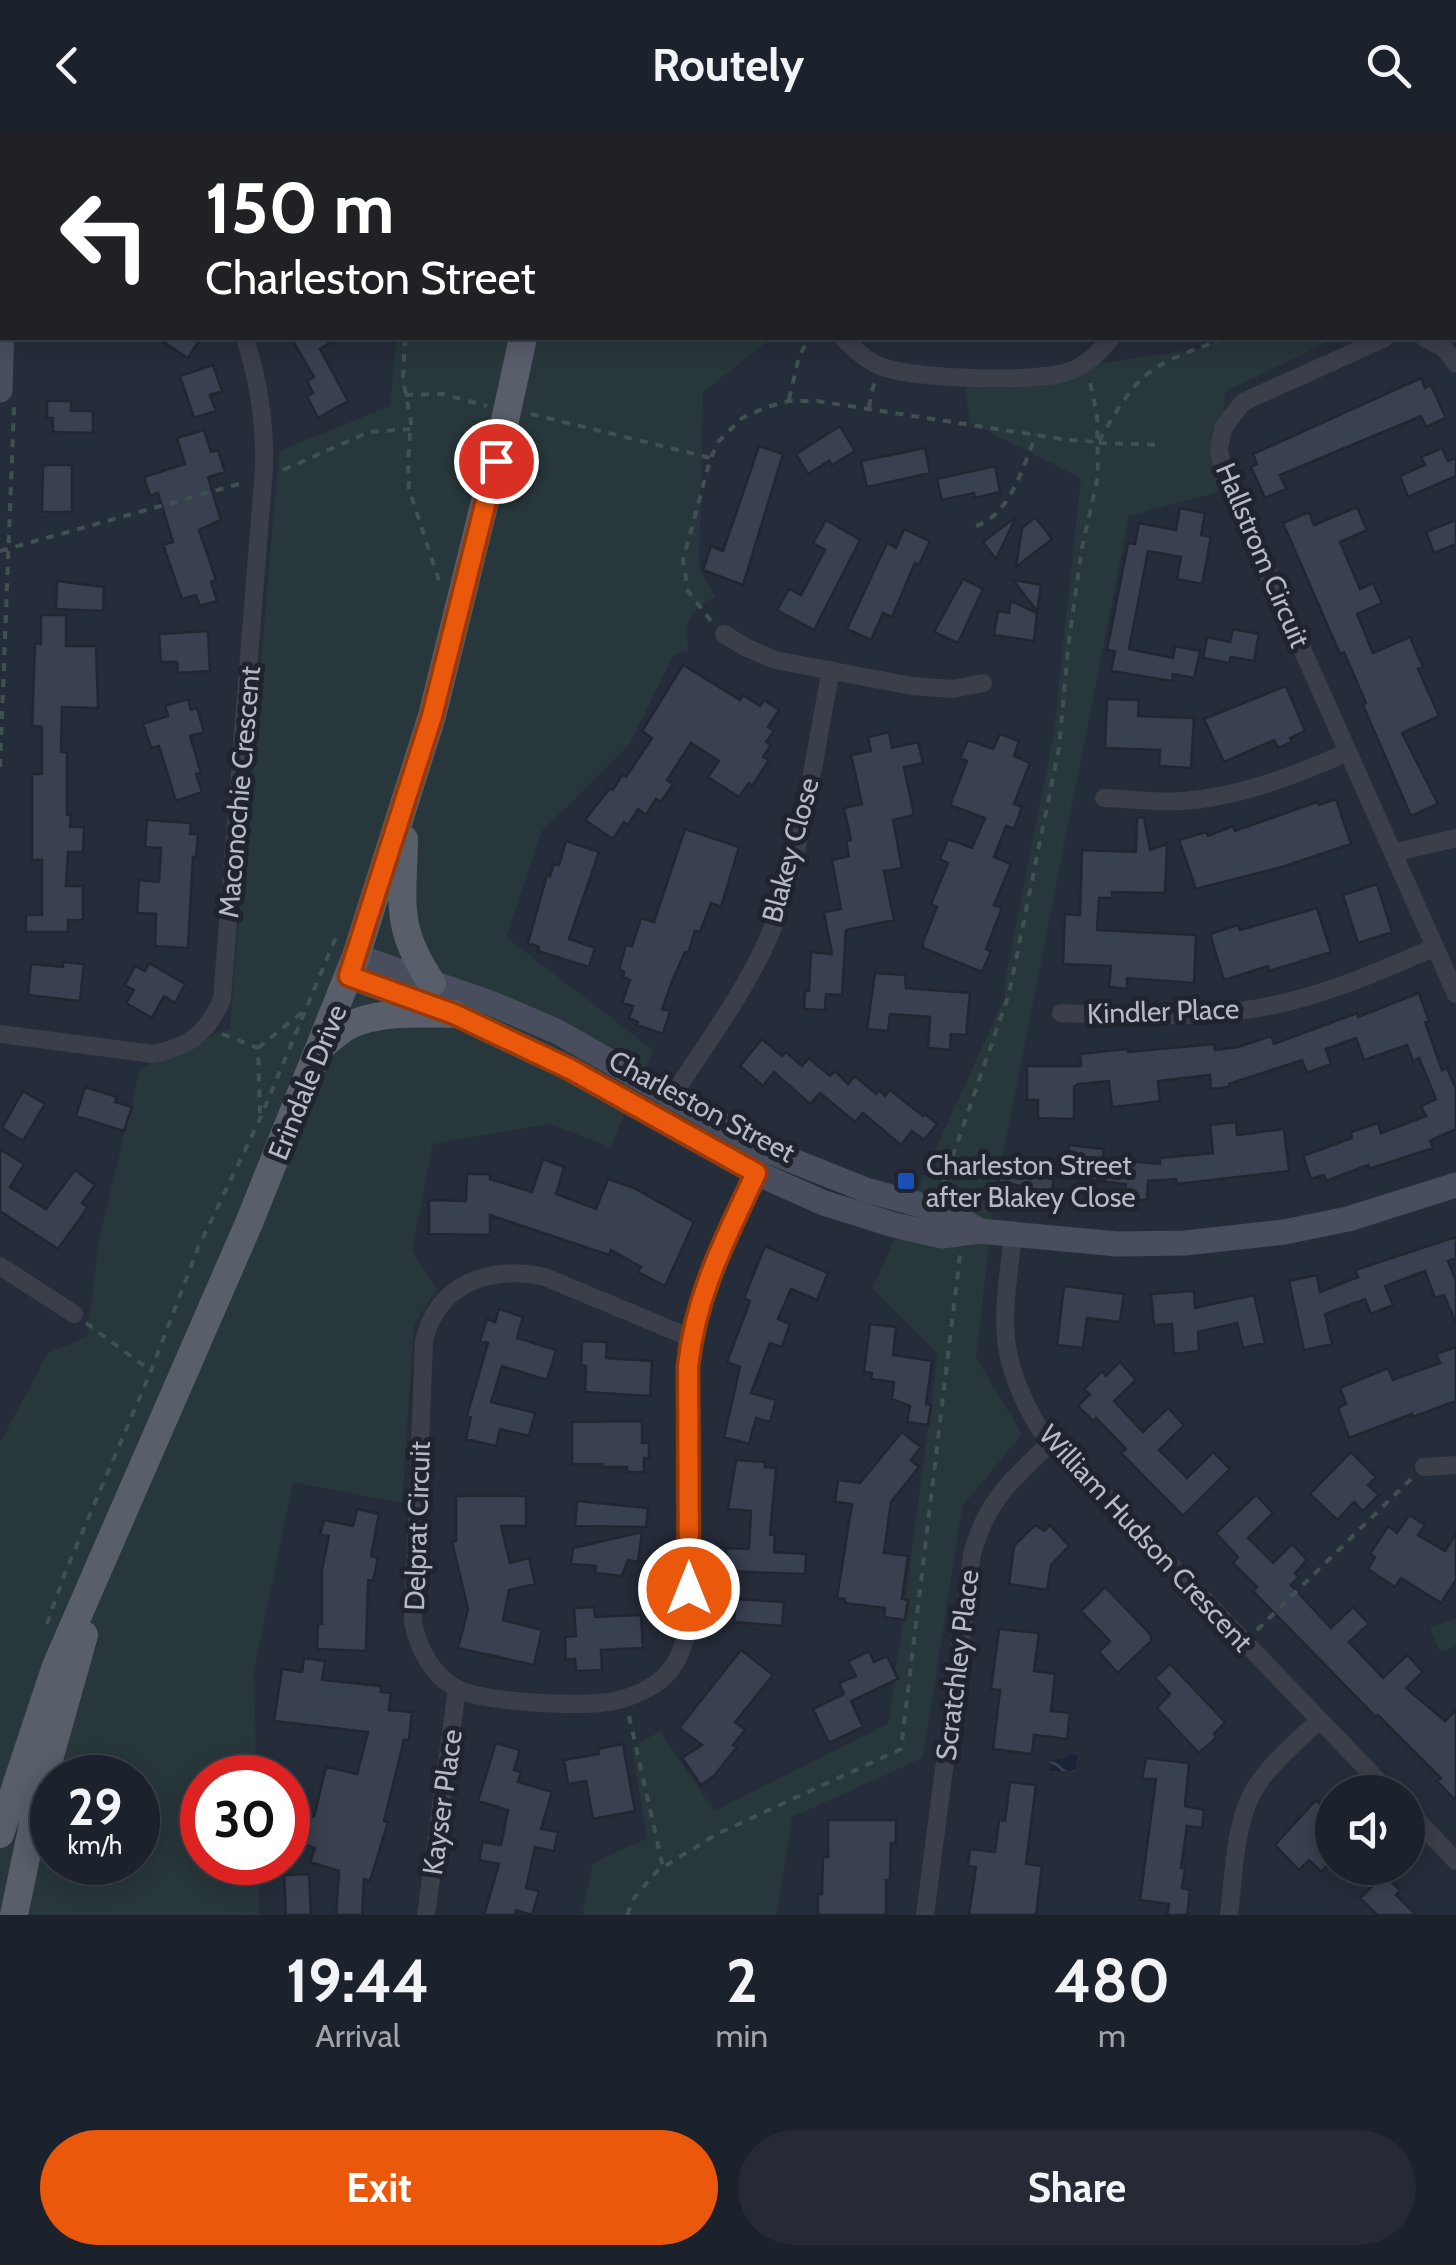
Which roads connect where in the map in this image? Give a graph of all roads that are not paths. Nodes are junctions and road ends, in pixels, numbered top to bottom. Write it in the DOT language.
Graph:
graph roads {
  1 [pos="3,340"];
  2 [pos="247,340"];
  3 [pos="522,340"];
  4 [pos="845,340"];
  5 [pos="1109,340"];
  6 [pos="1381,340"];
  7 [pos="1428,340"];
  8 [pos="1456,364"];
  9 [pos="7,393"];
  10 [pos="724,634"];
  11 [pos="830,670"];
  12 [pos="983,683"];
  13 [pos="1348,752"];
  14 [pos="1104,798"];
  15 [pos="404,813"];
  16 [pos="1456,838"];
  17 [pos="1393,853"];
  18 [pos="1435,947"];
  19 [pos="353,966"];
  20 [pos="432,982"];
  21 [pos="1456,994"];
  22 [pos="1060,1013"];
  23 [pos="454,1014"];
  24 [pos="0,1034"];
  25 [pos="321,1046"];
  26 [pos="672,1098"];
  27 [pos="657,1121"];
  28 [pos="761,1162"];
  29 [pos="1456,1185"];
  30 [pos="1013,1236"];
  31 [pos="0,1266"];
  32 [pos="74,1314"];
  33 [pos="692,1338"];
  34 [pos="1051,1442"];
  35 [pos="1456,1465"];
  36 [pos="1424,1466"];
  37 [pos="98,1575"];
  38 [pos="457,1689"];
  39 [pos="1319,1720"];
  40 [pos="1373,1775"];
  41 [pos="1425,1829"];
  42 [pos="0,1834"];
  43 [pos="1456,1861"];
  44 [pos="14,1915"];
  45 [pos="426,1915"];
  46 [pos="924,1915"];
  47 [pos="1229,1915"];
  1 -- 9 [label="street"];
  2 -- 24 [label="street, Maconochie Crescent"];
  3 -- 15 [label="main road, Erindale Drive"];
  4 -- 5 [label="street"];
  6 -- 13 [label="street, Hallstrom Circuit"];
  7 -- 8 [label="street"];
  10 -- 11 [label="street"];
  11 -- 12 [label="street"];
  11 -- 26 [label="street, Blakey Close"];
  13 -- 14 [label="street"];
  13 -- 17 [label="street, Hallstrom Circuit"];
  15 -- 19 [label="main road, Erindale Drive"];
  15 -- 20 [label="main road"];
  16 -- 17 [label="street"];
  17 -- 18 [label="street, Hallstrom Circuit"];
  18 -- 21 [label="street, Hallstrom Circuit"];
  18 -- 22 [label="street, Kindler Place"];
  19 -- 20 [label="street, Charleston Street"];
  19 -- 23 [label="street, Charleston Street"];
  19 -- 25 [label="main road, Erindale Drive"];
  20 -- 26 [label="street, Charleston Street"];
  23 -- 25 [label="main road"];
  23 -- 27 [label="street, Charleston Street"];
  25 -- 37 [label="main road, Erindale Drive"];
  26 -- 27 [label="street, Blakey Close"];
  26 -- 28 [label="street, Charleston Street"];
  27 -- 28 [label="street, Charleston Street"];
  28 -- 30 [label="street, Charleston Street"];
  28 -- 33 [label="street"];
  29 -- 30 [label="street, Charleston Street"];
  30 -- 34 [label="street, William Hudson Crescent"];
  31 -- 32 [label="street"];
  33 -- 38 [label="street"];
  33 -- 38 [label="street, Delprat Circuit"];
  34 -- 39 [label="street, William Hudson Crescent"];
  34 -- 46 [label="street, Scratchley Place"];
  35 -- 36 [label="street"];
  37 -- 42 [label="main road, Erindale Drive"];
  37 -- 44 [label="main road, Erindale Drive"];
  38 -- 45 [label="street, Kayser Place"];
  39 -- 40 [label="street, William Hudson Crescent"];
  39 -- 47 [label="street"];
  41 -- 43 [label="street"];
}
